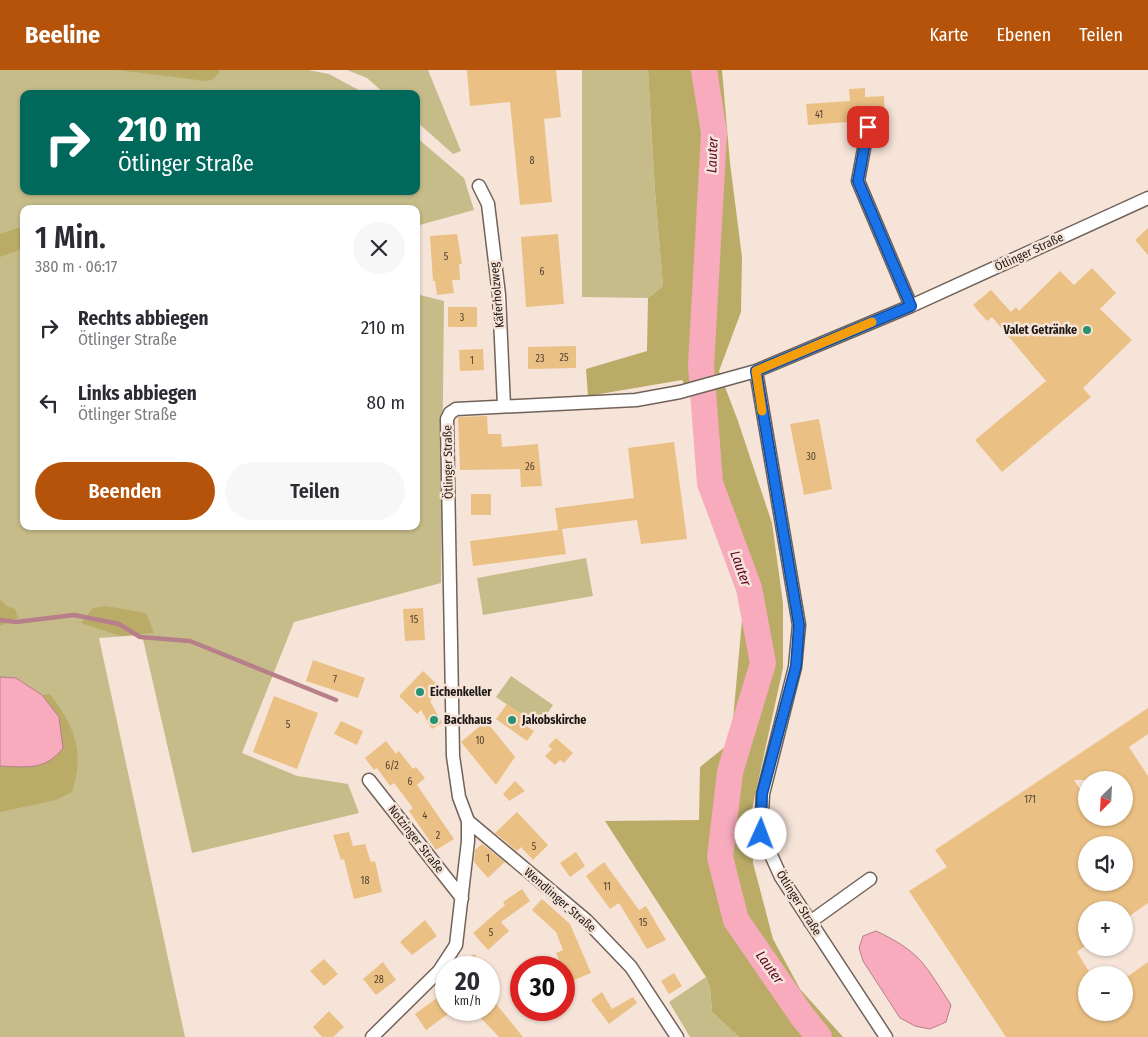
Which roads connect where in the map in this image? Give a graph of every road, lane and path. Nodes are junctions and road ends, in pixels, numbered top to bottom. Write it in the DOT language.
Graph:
graph roads {
  1 [pos="868,127"];
  2 [pos="479,186"];
  3 [pos="1148,198"];
  4 [pos="911,306"];
  5 [pos="756,371"];
  6 [pos="504,406"];
  7 [pos="369,780"];
  8 [pos="468,821"];
  9 [pos="870,879"];
  10 [pos="462,898"];
  11 [pos="810,922"];
  12 [pos="372,1037"];
  13 [pos="677,1037"];
  14 [pos="886,1037"];
  1 -- 4 [label="street"];
  2 -- 6 [label="street, Käferholzweg"];
  3 -- 4 [label="street, Ötlinger Straße"];
  4 -- 5 [label="street, Ötlinger Straße"];
  5 -- 6 [label="street, Ötlinger Straße"];
  5 -- 11 [label="street, Ötlinger Straße"];
  6 -- 8 [label="street, Ötlinger Straße"];
  7 -- 10 [label="street, Notzinger Straße"];
  8 -- 10 [label="street, Notzinger Straße"];
  8 -- 13 [label="street, Wendlinger Straße"];
  9 -- 11 [label="street"];
  10 -- 12 [label="street, Notzinger Straße"];
  11 -- 14 [label="street, Ötlinger Straße"];
}
